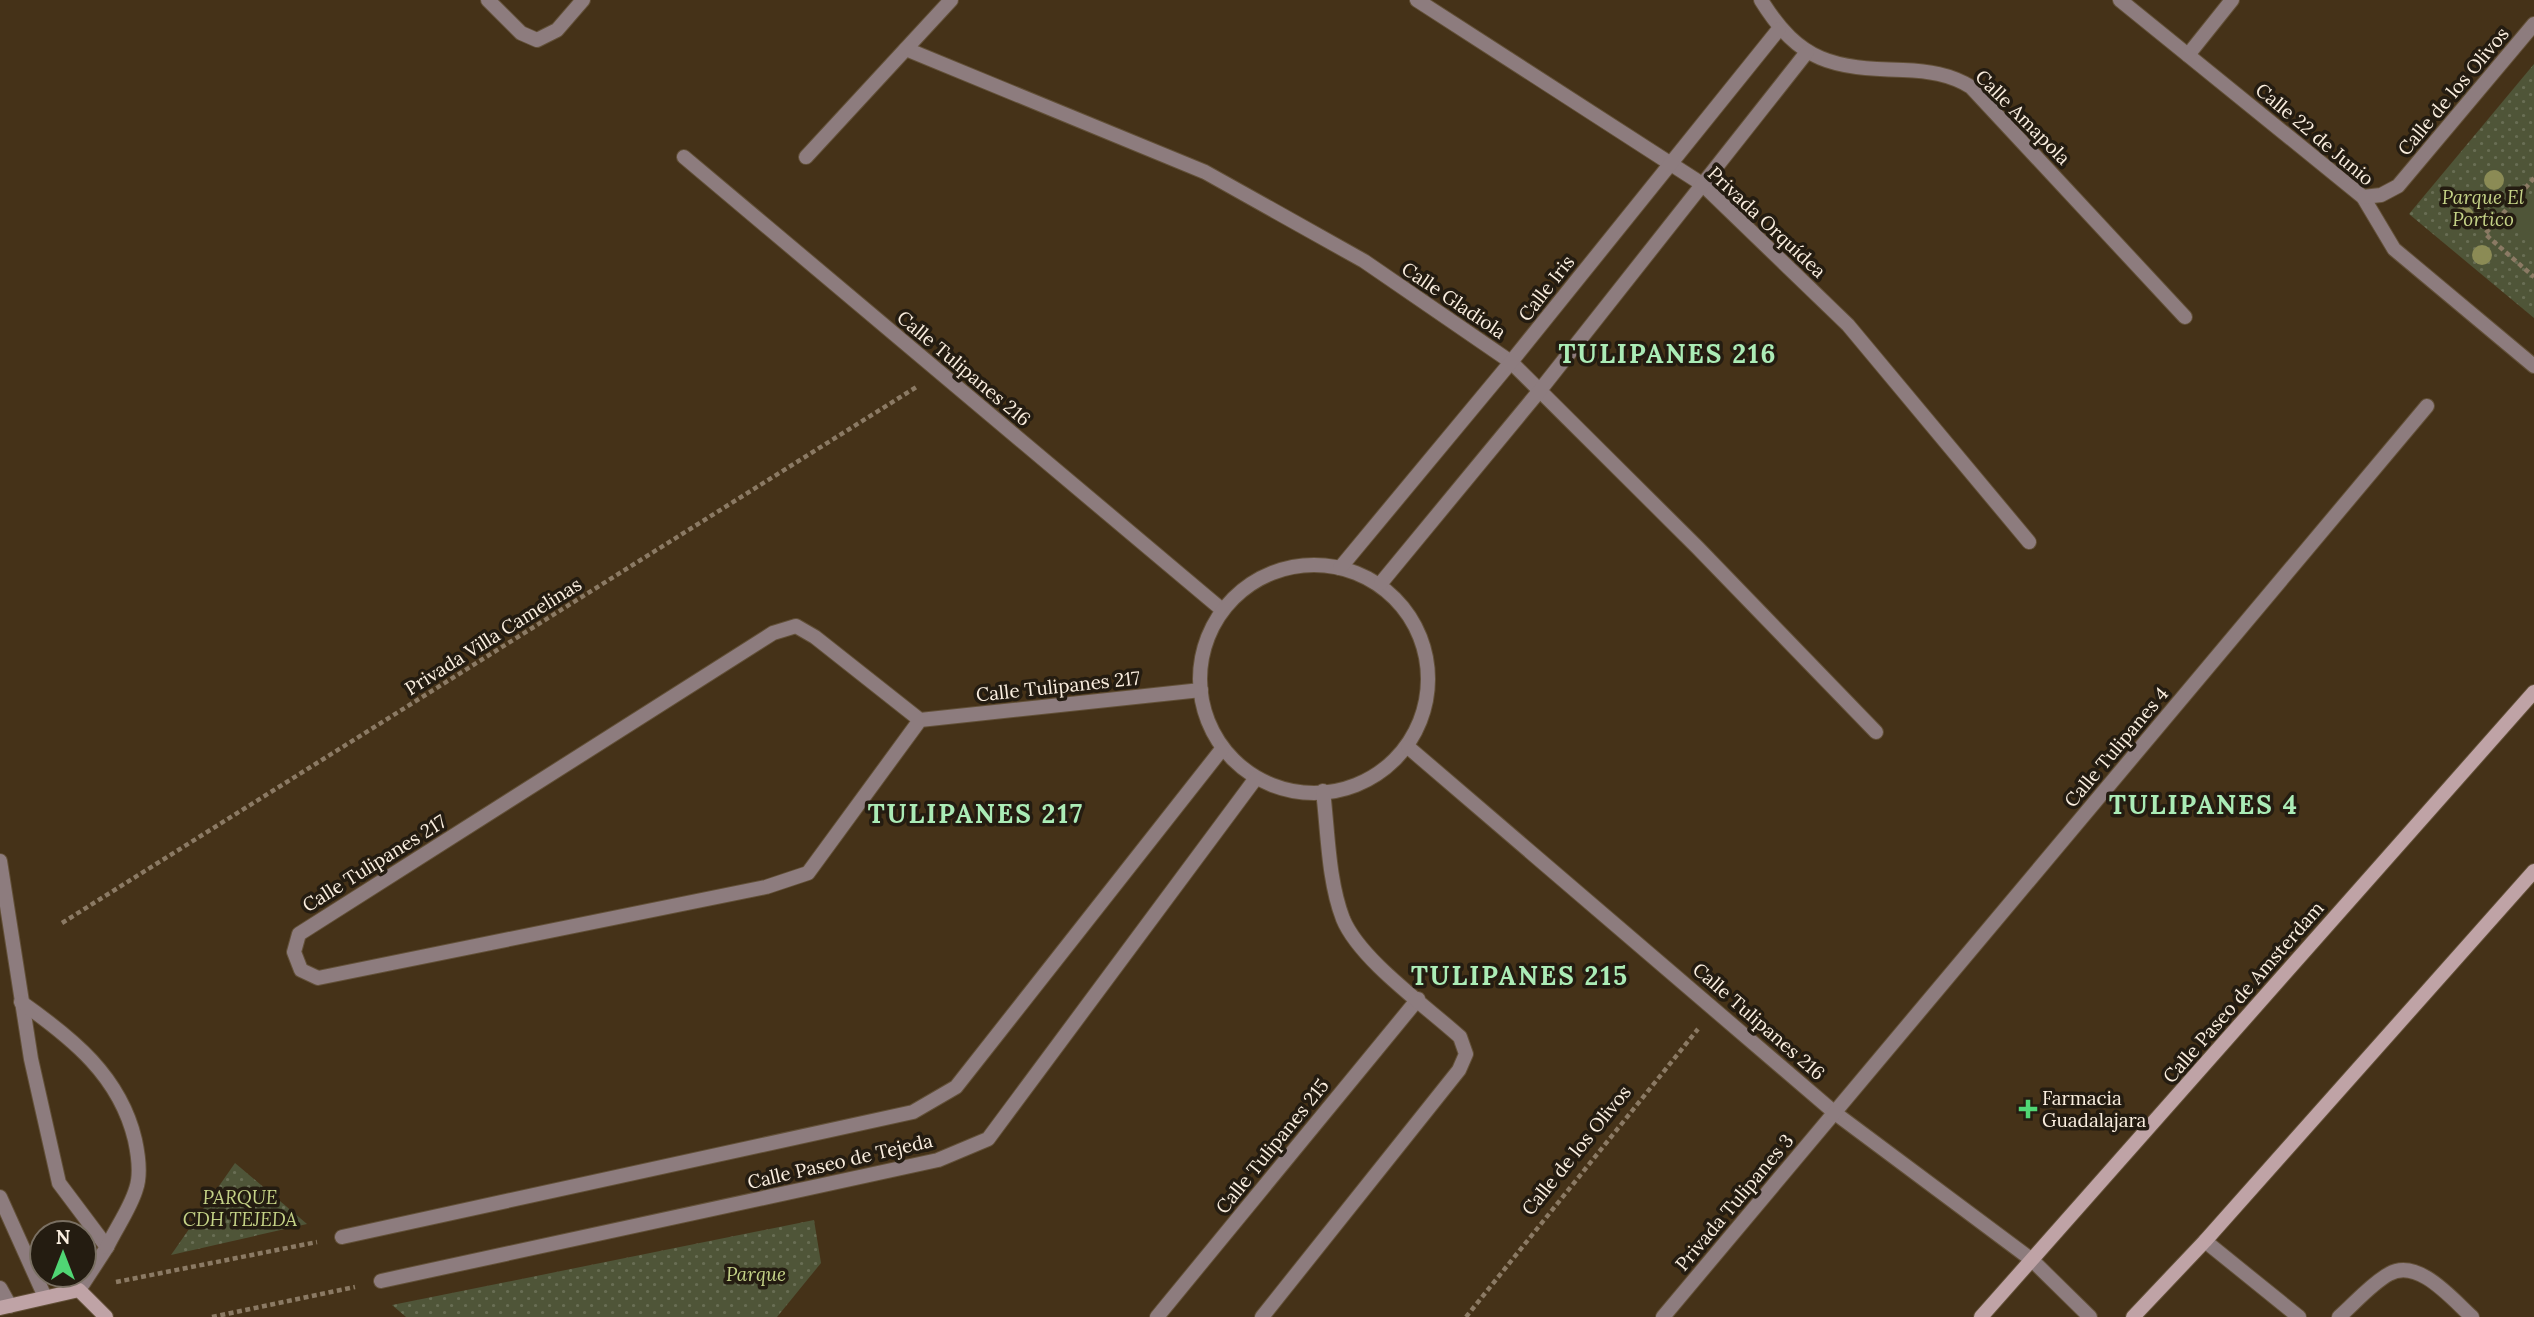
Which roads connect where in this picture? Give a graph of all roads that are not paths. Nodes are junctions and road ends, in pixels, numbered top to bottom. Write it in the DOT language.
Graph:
graph roads {
  1 [pos="488,0"];
  2 [pos="583,0"];
  3 [pos="951,0"];
  4 [pos="1417,0"];
  5 [pos="1761,0"];
  6 [pos="2120,0"];
  7 [pos="2232,0"];
  8 [pos="2534,24"];
  9 [pos="1779,29"];
  10 [pos="906,49"];
  11 [pos="1807,52"];
  12 [pos="2188,55"];
  13 [pos="684,157"];
  14 [pos="806,157"];
  15 [pos="1669,163"];
  16 [pos="1702,184"];
  17 [pos="2363,197"];
  18 [pos="2185,317"];
  19 [pos="1511,362"];
  20 [pos="2534,366"];
  21 [pos="1541,389"];
  22 [pos="2427,406"];
  23 [pos="2029,542"];
  24 [pos="1340,568"];
  25 [pos="1381,583"];
  26 [pos="1220,608"];
  27 [pos="1201,690"];
  28 [pos="2534,692"];
  29 [pos="919,720"];
  30 [pos="1876,732"];
  31 [pos="1408,747"];
  32 [pos="1222,749"];
  33 [pos="1256,778"];
  34 [pos="1322,791"];
  35 [pos="0,861"];
  36 [pos="2534,872"];
  37 [pos="1418,999"];
  38 [pos="21,1002"];
  39 [pos="1835,1113"];
  40 [pos="0,1197"];
  41 [pos="342,1237"];
  42 [pos="2205,1241"];
  43 [pos="107,1247"];
  44 [pos="2032,1260"];
  45 [pos="381,1281"];
  46 [pos="0,1288"];
  47 [pos="79,1290"];
  48 [pos="45,1297"];
  49 [pos="5,1307"];
  50 [pos="106,1317"];
  51 [pos="1157,1317"];
  52 [pos="1262,1317"];
  53 [pos="1664,1317"];
  54 [pos="1981,1317"];
  55 [pos="2090,1317"];
  56 [pos="2133,1317"];
  57 [pos="2300,1317"];
  58 [pos="2339,1317"];
  59 [pos="2472,1317"];
  1 -- 2 [label="street"];
  3 -- 10 [label="street"];
  4 -- 15 [label="street, Privada Orquídea"];
  5 -- 9 [label="street, Calle Amapola"];
  6 -- 12 [label="street, Calle 22 de Junio"];
  7 -- 12 [label="street"];
  8 -- 17 [label="street, Calle de los Olivos"];
  9 -- 11 [label="street, Calle Amapola"];
  9 -- 15 [label="street, Calle Iris"];
  10 -- 14 [label="street"];
  10 -- 19 [label="street, Calle Gladiola"];
  11 -- 16 [label="street"];
  11 -- 18 [label="street, Calle Amapola"];
  12 -- 17 [label="street, Calle 22 de Junio"];
  13 -- 26 [label="street, Calle Tulipanes 216"];
  15 -- 16 [label="street, Privada Orquídea"];
  15 -- 19 [label="street, Calle Iris"];
  16 -- 21 [label="street"];
  16 -- 23 [label="street, Privada Orquídea"];
  17 -- 20 [label="street, Calle 22 de Junio"];
  19 -- 21 [label="street, Calle Gladiola"];
  19 -- 24 [label="street, Calle Iris"];
  21 -- 25 [label="street"];
  21 -- 30 [label="street, Calle Gladiola"];
  22 -- 39 [label="street, Calle Tulipanes 4"];
  24 -- 25 [label="street"];
  24 -- 26 [label="street"];
  25 -- 31 [label="street"];
  26 -- 27 [label="street"];
  27 -- 29 [label="street, Calle Tulipanes 217"];
  27 -- 32 [label="street"];
  28 -- 44 [label="main road, Calle Paseo de Amsterdam"];
  29 -- 29 [label="street, Calle Tulipanes 217"];
  31 -- 34 [label="street"];
  31 -- 39 [label="street, Calle Tulipanes 216"];
  32 -- 33 [label="street"];
  32 -- 41 [label="street, Calle Paseo de Tejeda"];
  33 -- 34 [label="street"];
  33 -- 45 [label="street, Calle Paseo de Tejeda"];
  34 -- 37 [label="street"];
  35 -- 38 [label="street"];
  36 -- 42 [label="main road"];
  37 -- 51 [label="street, Calle Tulipanes 215"];
  37 -- 52 [label="street"];
  38 -- 43 [label="street"];
  38 -- 43 [label="street"];
  39 -- 44 [label="street, Calle Tulipanes 216"];
  39 -- 53 [label="street, Privada Tulipanes 3"];
  40 -- 48 [label="street"];
  42 -- 56 [label="main road"];
  42 -- 57 [label="street"];
  43 -- 47 [label="street"];
  44 -- 54 [label="main road, Calle Paseo de Amsterdam"];
  44 -- 55 [label="street, Calle Tulipanes 216"];
  46 -- 49 [label="street"];
  47 -- 48 [label="main road"];
  47 -- 50 [label="main road"];
  48 -- 49 [label="main road"];
  58 -- 59 [label="street"];
}
